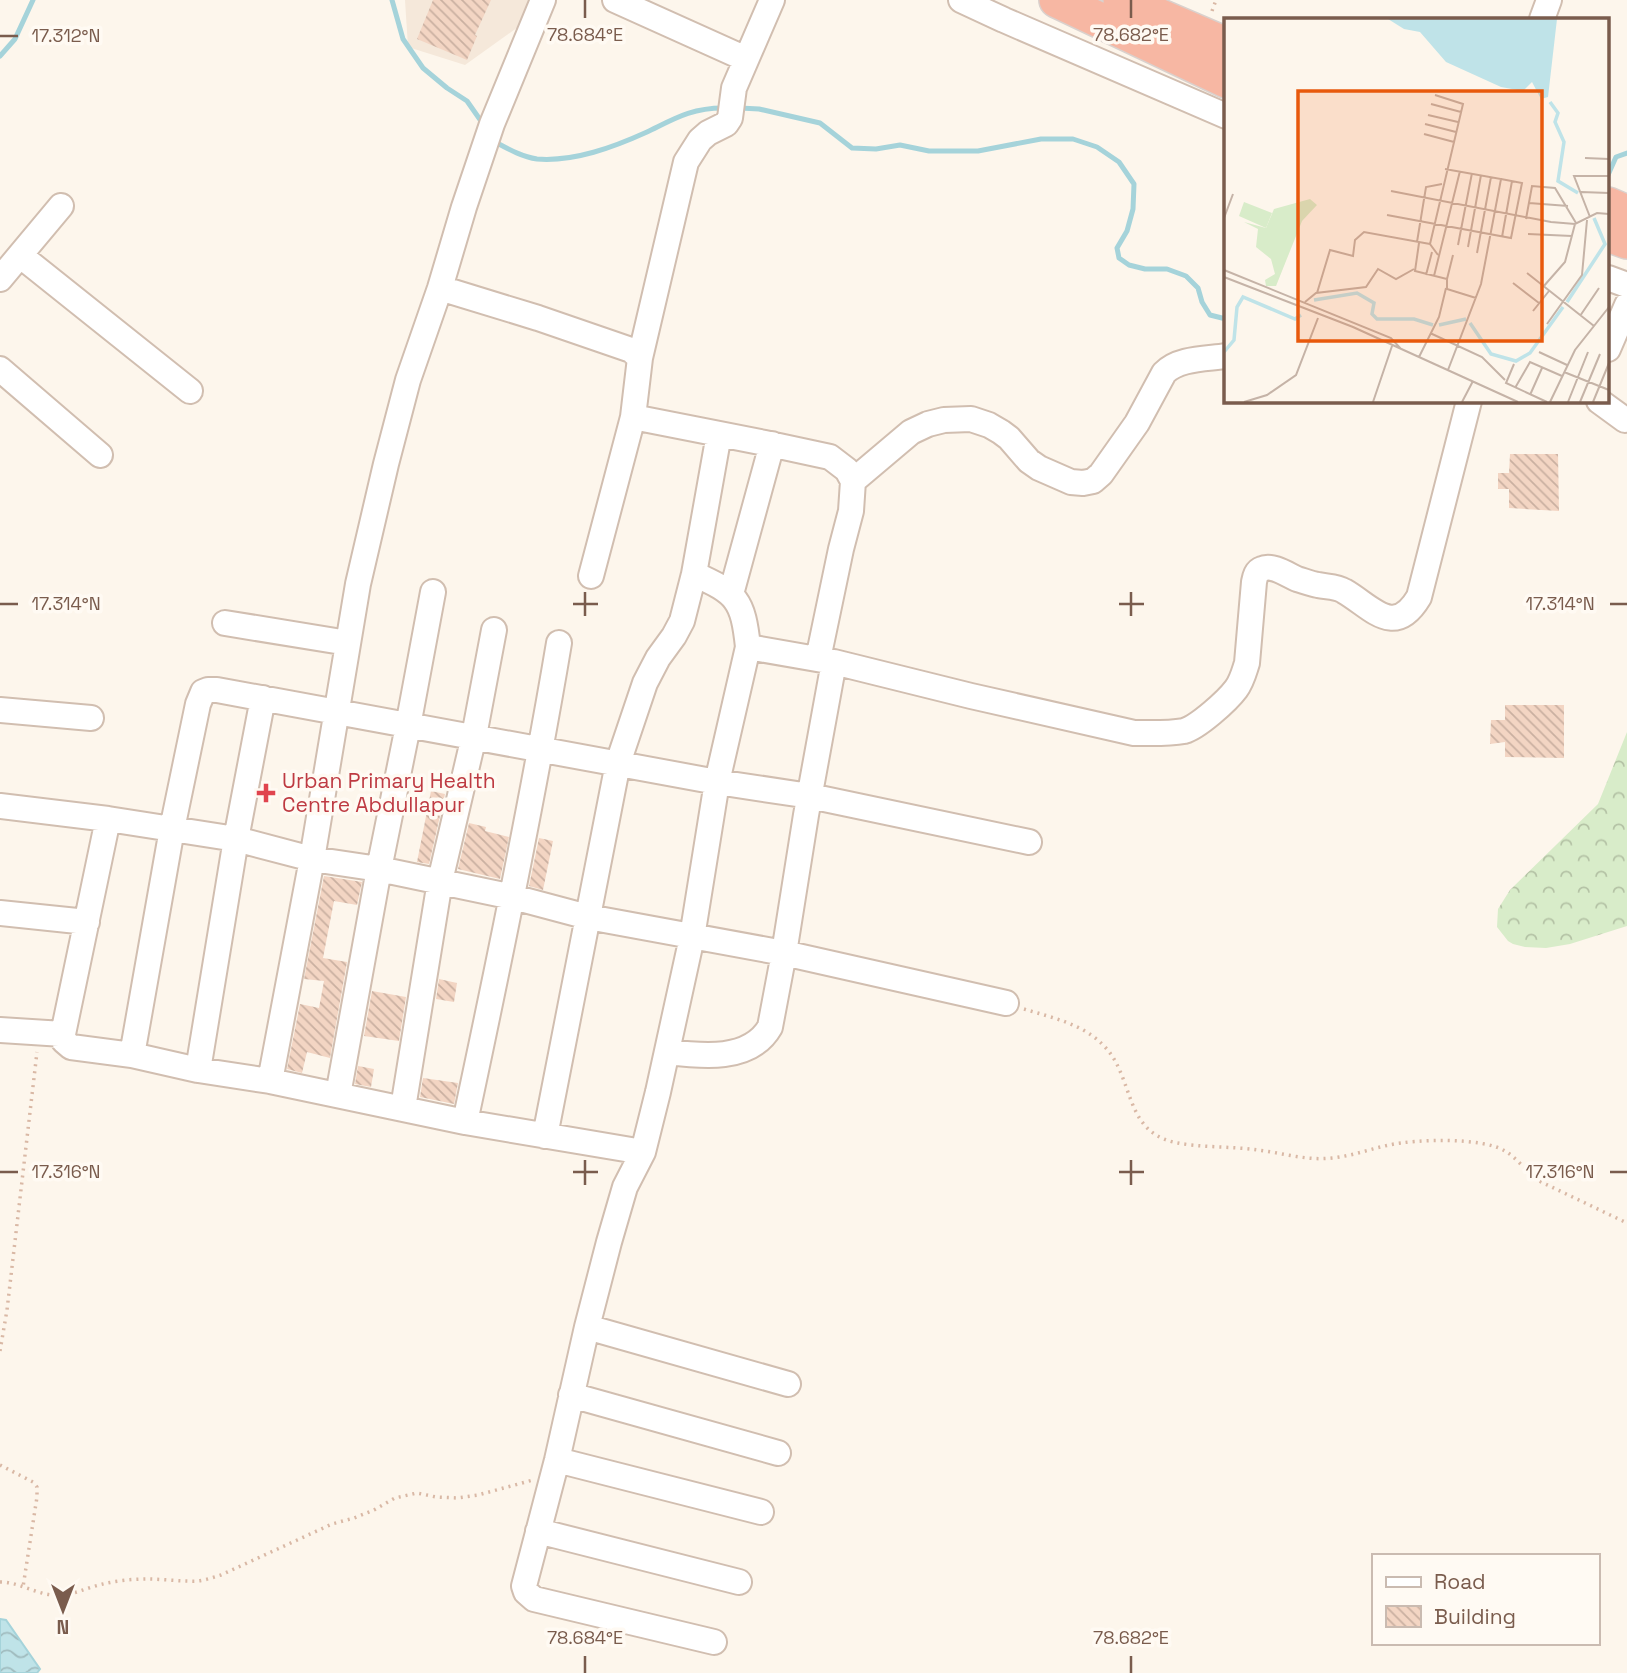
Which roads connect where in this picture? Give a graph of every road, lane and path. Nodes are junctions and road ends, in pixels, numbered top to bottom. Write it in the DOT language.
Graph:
graph roads {
  1 [pos="542,0"];
  2 [pos="615,0"];
  3 [pos="772,0"];
  4 [pos="961,0"];
  5 [pos="1057,0"];
  6 [pos="1121,0"];
  7 [pos="1549,0"];
  8 [pos="1542,18"];
  9 [pos="1224,44"];
  10 [pos="746,60"];
  11 [pos="1224,79"];
  12 [pos="1224,115"];
  13 [pos="61,206"];
  14 [pos="21,256"];
  15 [pos="0,279"];
  16 [pos="1610,279"];
  17 [pos="1627,285"];
  18 [pos="440,288"];
  19 [pos="1627,306"];
  20 [pos="1610,344"];
  21 [pos="1224,356"];
  22 [pos="640,358"];
  23 [pos="0,369"];
  24 [pos="190,391"];
  25 [pos="1469,402"];
  26 [pos="1600,402"];
  27 [pos="633,418"];
  28 [pos="1625,420"];
  29 [pos="719,434"];
  30 [pos="772,444"];
  31 [pos="100,455"];
  32 [pos="853,481"];
  33 [pos="694,574"];
  34 [pos="591,576"];
  35 [pos="433,592"];
  36 [pos="731,594"];
  37 [pos="225,623"];
  38 [pos="494,630"];
  39 [pos="348,643"];
  40 [pos="559,643"];
  41 [pos="748,647"];
  42 [pos="826,660"];
  43 [pos="263,698"];
  44 [pos="0,710"];
  45 [pos="337,711"];
  46 [pos="91,718"];
  47 [pos="408,726"];
  48 [pos="474,736"];
  49 [pos="542,749"];
  50 [pos="618,763"];
  51 [pos="717,782"];
  52 [pos="810,796"];
  53 [pos="0,806"];
  54 [pos="108,819"];
  55 [pos="173,829"];
  56 [pos="236,839"];
  57 [pos="1029,842"];
  58 [pos="312,859"];
  59 [pos="379,869"];
  60 [pos="440,881"];
  61 [pos="513,897"];
  62 [pos="0,913"];
  63 [pos="588,917"];
  64 [pos="87,922"];
  65 [pos="692,937"];
  66 [pos="784,953"];
  67 [pos="1006,1003"];
  68 [pos="0,1030"];
  69 [pos="51,1033"];
  70 [pos="667,1052"];
  71 [pos="132,1055"];
  72 [pos="198,1070"];
  73 [pos="270,1081"];
  74 [pos="338,1095"];
  75 [pos="403,1108"];
  76 [pos="465,1122"];
  77 [pos="545,1136"];
  78 [pos="643,1152"];
  79 [pos="1627,1223"];
  80 [pos="587,1328"];
  81 [pos="0,1351"];
  82 [pos="788,1384"];
  83 [pos="571,1395"];
  84 [pos="778,1452"];
  85 [pos="0,1465"];
  86 [pos="555,1467"];
  87 [pos="761,1513"];
  88 [pos="538,1531"];
  89 [pos="0,1581"];
  90 [pos="739,1582"];
  91 [pos="23,1587"];
  92 [pos="714,1642"];
  1 -- 18 [label="street"];
  2 -- 10 [label="street"];
  3 -- 10 [label="street"];
  4 -- 12 [label="street"];
  5 -- 11 [label="highway"];
  6 -- 9 [label="highway"];
  7 -- 8 [label="street"];
  10 -- 22 [label="street"];
  13 -- 14 [label="street"];
  14 -- 15 [label="street"];
  14 -- 24 [label="street"];
  16 -- 17 [label="street"];
  18 -- 22 [label="street"];
  18 -- 39 [label="street"];
  19 -- 20 [label="street"];
  21 -- 32 [label="street"];
  22 -- 27 [label="street"];
  23 -- 31 [label="street"];
  25 -- 42 [label="street"];
  26 -- 28 [label="street"];
  27 -- 29 [label="street"];
  27 -- 34 [label="street"];
  29 -- 30 [label="street"];
  29 -- 33 [label="street"];
  30 -- 32 [label="street"];
  30 -- 36 [label="street"];
  32 -- 42 [label="street"];
  33 -- 36 [label="street"];
  33 -- 50 [label="street"];
  35 -- 47 [label="street"];
  36 -- 41 [label="street"];
  37 -- 39 [label="street"];
  38 -- 48 [label="street"];
  39 -- 45 [label="street"];
  40 -- 49 [label="street"];
  41 -- 42 [label="street"];
  41 -- 51 [label="street"];
  42 -- 52 [label="street"];
  43 -- 45 [label="street"];
  43 -- 55 [label="street"];
  43 -- 56 [label="street"];
  44 -- 46 [label="street"];
  45 -- 47 [label="street"];
  45 -- 58 [label="street"];
  47 -- 48 [label="street"];
  47 -- 59 [label="street"];
  48 -- 49 [label="street"];
  48 -- 60 [label="street"];
  49 -- 50 [label="street"];
  49 -- 61 [label="street"];
  50 -- 51 [label="street"];
  50 -- 63 [label="street"];
  51 -- 52 [label="street"];
  51 -- 65 [label="street"];
  52 -- 57 [label="street"];
  52 -- 66 [label="street"];
  53 -- 54 [label="street"];
  54 -- 55 [label="street"];
  54 -- 64 [label="street"];
  55 -- 56 [label="street"];
  55 -- 71 [label="street"];
  56 -- 58 [label="street"];
  56 -- 72 [label="street"];
  58 -- 59 [label="street"];
  58 -- 73 [label="street"];
  59 -- 60 [label="street"];
  59 -- 74 [label="street"];
  60 -- 61 [label="street"];
  60 -- 75 [label="street"];
  61 -- 63 [label="street"];
  61 -- 76 [label="street"];
  62 -- 64 [label="street"];
  63 -- 65 [label="street"];
  63 -- 77 [label="street"];
  64 -- 69 [label="street"];
  65 -- 66 [label="street"];
  65 -- 70 [label="street"];
  66 -- 67 [label="street"];
  66 -- 70 [label="street"];
  67 -- 79 [label="path"];
  68 -- 69 [label="street"];
  69 -- 71 [label="street"];
  69 -- 81 [label="path"];
  70 -- 78 [label="street"];
  71 -- 72 [label="street"];
  72 -- 73 [label="street"];
  73 -- 74 [label="street"];
  74 -- 75 [label="street"];
  75 -- 76 [label="street"];
  76 -- 77 [label="street"];
  77 -- 78 [label="street"];
  78 -- 80 [label="street"];
  80 -- 82 [label="street"];
  80 -- 83 [label="street"];
  83 -- 84 [label="street"];
  83 -- 86 [label="street"];
  85 -- 91 [label="path"];
  86 -- 87 [label="street"];
  86 -- 88 [label="street"];
  86 -- 91 [label="path"];
  88 -- 90 [label="street"];
  88 -- 92 [label="street"];
  89 -- 91 [label="path"];
}
